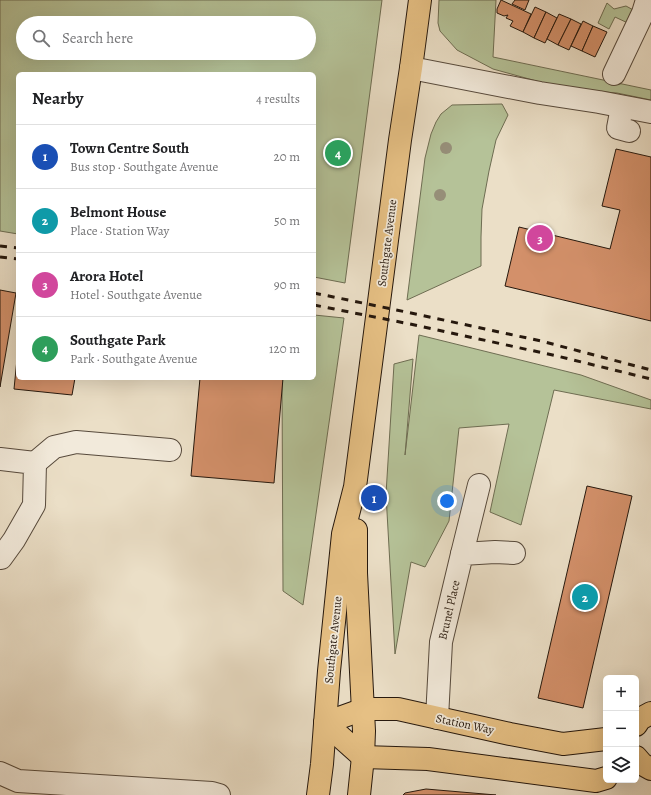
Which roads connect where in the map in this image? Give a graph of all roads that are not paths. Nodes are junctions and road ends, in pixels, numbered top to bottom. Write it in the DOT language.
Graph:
graph roads {
  1 [pos="420,0"];
  2 [pos="647,0"];
  3 [pos="411,68"];
  4 [pos="614,74"];
  5 [pos="622,107"];
  6 [pos="651,112"];
  7 [pos="629,131"];
  8 [pos="170,450"];
  9 [pos="0,459"];
  10 [pos="35,463"];
  11 [pos="479,485"];
  12 [pos="355,487"];
  13 [pos="514,553"];
  14 [pos="462,554"];
  15 [pos="0,561"];
  16 [pos="364,709"];
  17 [pos="651,713"];
  18 [pos="437,718"];
  19 [pos="639,720"];
  20 [pos="325,723"];
  21 [pos="603,739"];
  22 [pos="363,757"];
  23 [pos="639,760"];
  24 [pos="651,769"];
  25 [pos="639,771"];
  26 [pos="0,773"];
  27 [pos="603,779"];
  28 [pos="219,795"];
  29 [pos="318,795"];
  30 [pos="359,795"];
  1 -- 3 [label="main road, Southgate Avenue"];
  2 -- 4 [label="street"];
  3 -- 5 [label="street"];
  3 -- 12 [label="main road, Southgate Avenue"];
  5 -- 6 [label="street"];
  5 -- 7 [label="street"];
  8 -- 10 [label="street"];
  9 -- 10 [label="street"];
  10 -- 15 [label="street"];
  11 -- 14 [label="street, Brunel Place"];
  12 -- 16 [label="main road, Southgate Avenue"];
  12 -- 20 [label="main road, Southgate Avenue"];
  13 -- 14 [label="street"];
  14 -- 18 [label="street, Brunel Place"];
  16 -- 18 [label="main road, Station Way"];
  16 -- 20 [label="main road, Station Way"];
  16 -- 22 [label="main road, Southgate Avenue"];
  17 -- 19 [label="main road"];
  18 -- 21 [label="main road, Station Way"];
  20 -- 22 [label="main road"];
  20 -- 29 [label="main road, Southgate Avenue"];
  22 -- 27 [label="main road"];
  22 -- 30 [label="main road, Southgate Avenue"];
  23 -- 24 [label="main road"];
  24 -- 25 [label="main road"];
  26 -- 28 [label="street"];
}
